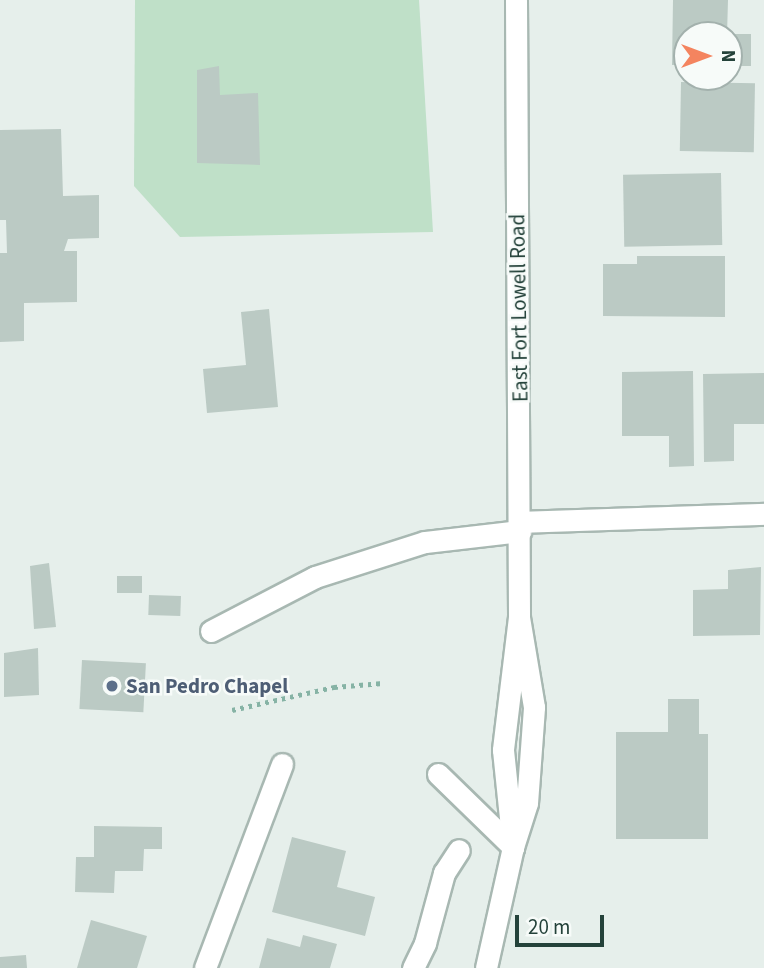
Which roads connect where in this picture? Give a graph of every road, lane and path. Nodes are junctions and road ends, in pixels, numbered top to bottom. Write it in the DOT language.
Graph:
graph roads {
  1 [pos="516,0"];
  2 [pos="764,514"];
  3 [pos="520,527"];
  4 [pos="425,542"];
  5 [pos="418,564"];
  6 [pos="211,631"];
  7 [pos="383,683"];
  8 [pos="232,710"];
  9 [pos="282,764"];
  10 [pos="438,774"];
  11 [pos="513,847"];
  12 [pos="459,850"];
  13 [pos="205,968"];
  14 [pos="413,968"];
  15 [pos="486,968"];
  1 -- 3 [label="street, East Fort Lowell Road"];
  2 -- 3 [label="street"];
  3 -- 4 [label="street"];
  3 -- 11 [label="street, East Fort Lowell Road"];
  4 -- 5 [label="street"];
  4 -- 6 [label="street"];
  7 -- 8 [label="path"];
  9 -- 13 [label="street"];
  10 -- 11 [label="street"];
  11 -- 15 [label="street, East Fort Lowell Road"];
  12 -- 14 [label="street"];
}
